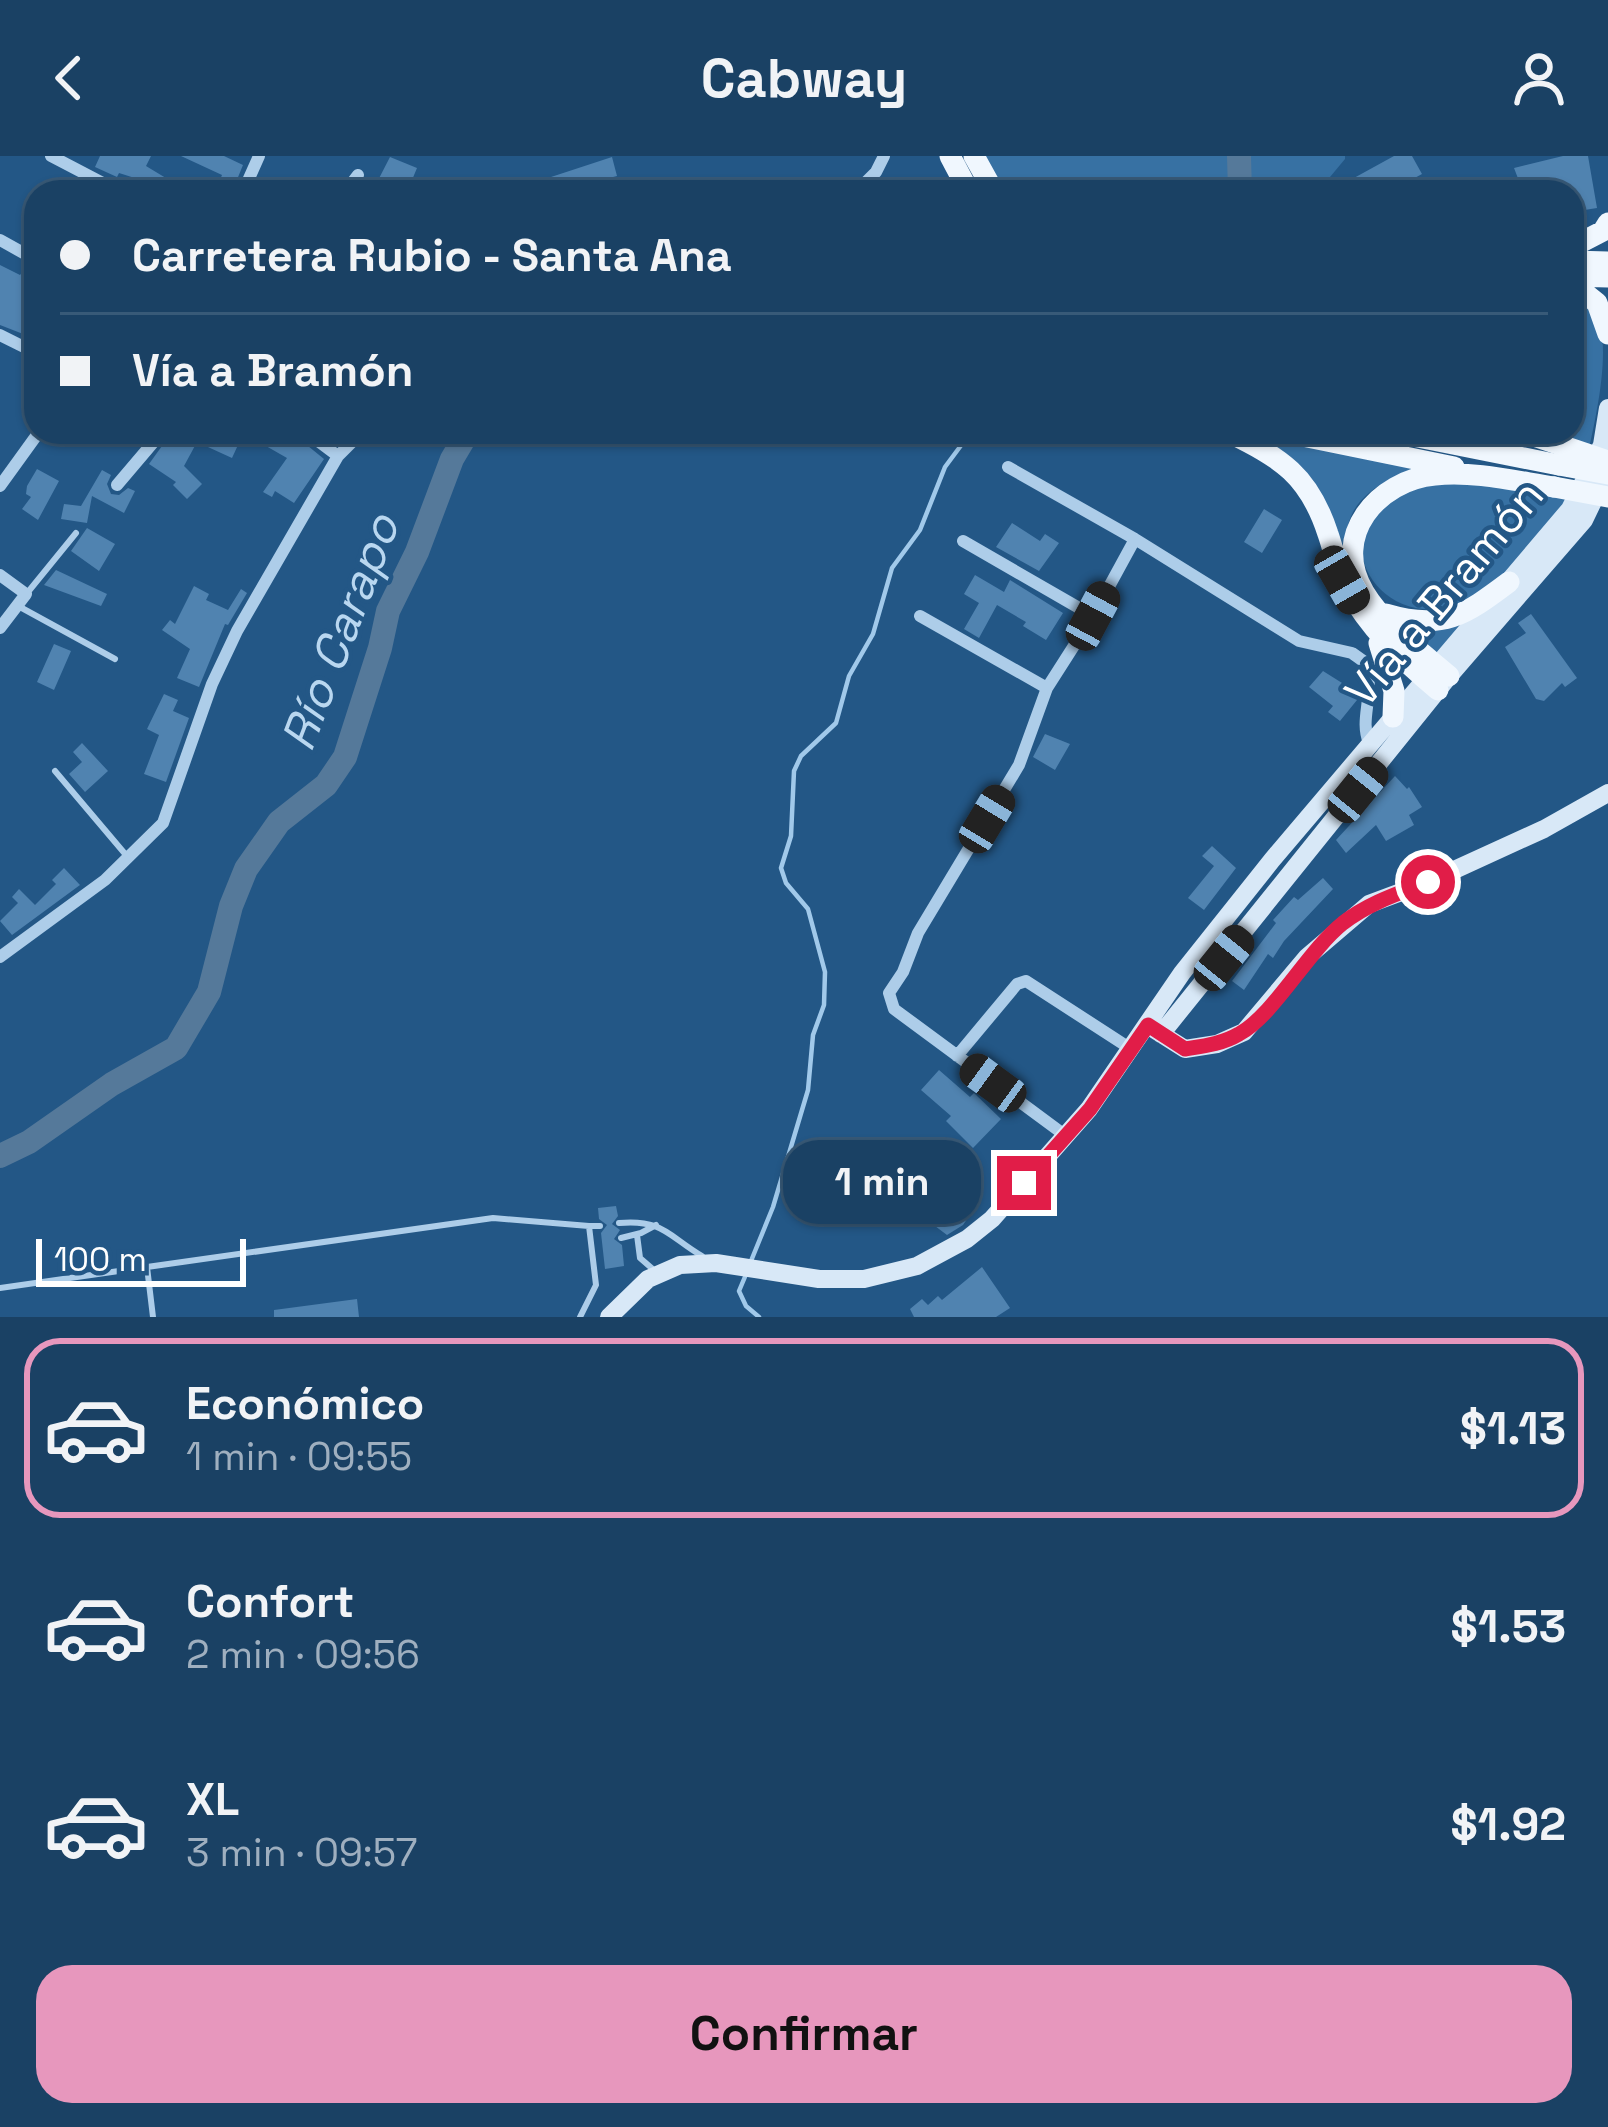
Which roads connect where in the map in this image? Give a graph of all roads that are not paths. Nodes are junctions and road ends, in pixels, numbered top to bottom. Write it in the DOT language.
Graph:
graph roads {
  1 [pos="51,156"];
  2 [pos="358,175"];
  3 [pos="97,180"];
  4 [pos="354,180"];
  5 [pos="1584,291"];
  6 [pos="1608,334"];
  7 [pos="1608,408"];
  8 [pos="30,444"];
  9 [pos="152,444"];
  10 [pos="322,444"];
  11 [pos="350,444"];
  12 [pos="1252,444"];
  13 [pos="1358,444"];
  14 [pos="1438,444"];
  15 [pos="1558,444"];
  16 [pos="338,456"];
  17 [pos="1608,461"];
  18 [pos="1008,467"];
  19 [pos="1608,472"];
  20 [pos="1557,476"];
  21 [pos="117,485"];
  22 [pos="0,486"];
  23 [pos="1608,497"];
  24 [pos="76,533"];
  25 [pos="1135,539"];
  26 [pos="963,541"];
  27 [pos="0,575"];
  28 [pos="1510,582"];
  29 [pos="21,600"];
  30 [pos="920,616"];
  31 [pos="1093,616"];
  32 [pos="1376,619"];
  33 [pos="0,628"];
  34 [pos="115,659"];
  35 [pos="1437,677"];
  36 [pos="1047,688"];
  37 [pos="1393,716"];
  38 [pos="1369,743"];
  39 [pos="55,772"];
  40 [pos="1608,793"];
  41 [pos="129,858"];
  42 [pos="0,957"];
  43 [pos="1155,1030"];
  44 [pos="1131,1049"];
  45 [pos="957,1056"];
  46 [pos="1066,1136"];
  47 [pos="619,1222"];
  48 [pos="656,1225"];
  49 [pos="589,1226"];
  50 [pos="600,1226"];
  51 [pos="637,1234"];
  52 [pos="621,1238"];
  53 [pos="602,1241"];
  54 [pos="591,1243"];
  55 [pos="716,1263"];
  56 [pos="147,1267"];
  57 [pos="659,1273"];
  58 [pos="0,1288"];
  59 [pos="153,1317"];
  60 [pos="580,1317"];
  61 [pos="609,1317"];
  1 -- 3 [label="street"];
  2 -- 4 [label="street"];
  5 -- 6 [label="main road"];
  7 -- 28 [label="main road, Vía a Bramón"];
  8 -- 22 [label="street"];
  9 -- 21 [label="street"];
  10 -- 16 [label="street"];
  11 -- 16 [label="street"];
  12 -- 32 [label="main road"];
  13 -- 20 [label="main road"];
  14 -- 20 [label="main road"];
  15 -- 17 [label="main road, bridge"];
  16 -- 41 [label="street"];
  18 -- 25 [label="street"];
  19 -- 20 [label="main road, bridge"];
  19 -- 35 [label="main road, Vía a Bramón"];
  20 -- 23 [label="main road, bridge"];
  20 -- 32 [label="main road"];
  24 -- 29 [label="lane"];
  25 -- 31 [label="street"];
  25 -- 38 [label="street"];
  26 -- 31 [label="street"];
  27 -- 29 [label="street"];
  28 -- 32 [label="main road"];
  28 -- 35 [label="main road, Vía a Bramón"];
  29 -- 33 [label="street"];
  29 -- 34 [label="lane"];
  30 -- 36 [label="street"];
  31 -- 36 [label="street"];
  32 -- 35 [label="main road"];
  32 -- 37 [label="main road"];
  35 -- 37 [label="main road, Vía a Bramón"];
  35 -- 43 [label="main road, Vía a Bramón"];
  36 -- 45 [label="street"];
  37 -- 38 [label="main road, Vía a Bramón"];
  38 -- 43 [label="main road, Vía a Bramón"];
  39 -- 41 [label="lane"];
  40 -- 43 [label="main road"];
  41 -- 42 [label="street"];
  43 -- 44 [label="main road, Vía a Bramón"];
  44 -- 45 [label="street"];
  44 -- 46 [label="main road, Vía a Bramón"];
  45 -- 46 [label="street"];
  46 -- 55 [label="main road, Vía a Bramón"];
  47 -- 48 [label="lane"];
  48 -- 51 [label="lane"];
  48 -- 55 [label="lane"];
  49 -- 50 [label="lane"];
  49 -- 54 [label="lane"];
  49 -- 56 [label="lane"];
  51 -- 52 [label="lane"];
  51 -- 57 [label="lane"];
  53 -- 54 [label="lane"];
  54 -- 60 [label="lane"];
  55 -- 57 [label="main road, Vía a Bramón"];
  56 -- 58 [label="lane"];
  56 -- 59 [label="lane"];
  57 -- 61 [label="main road"];
}
